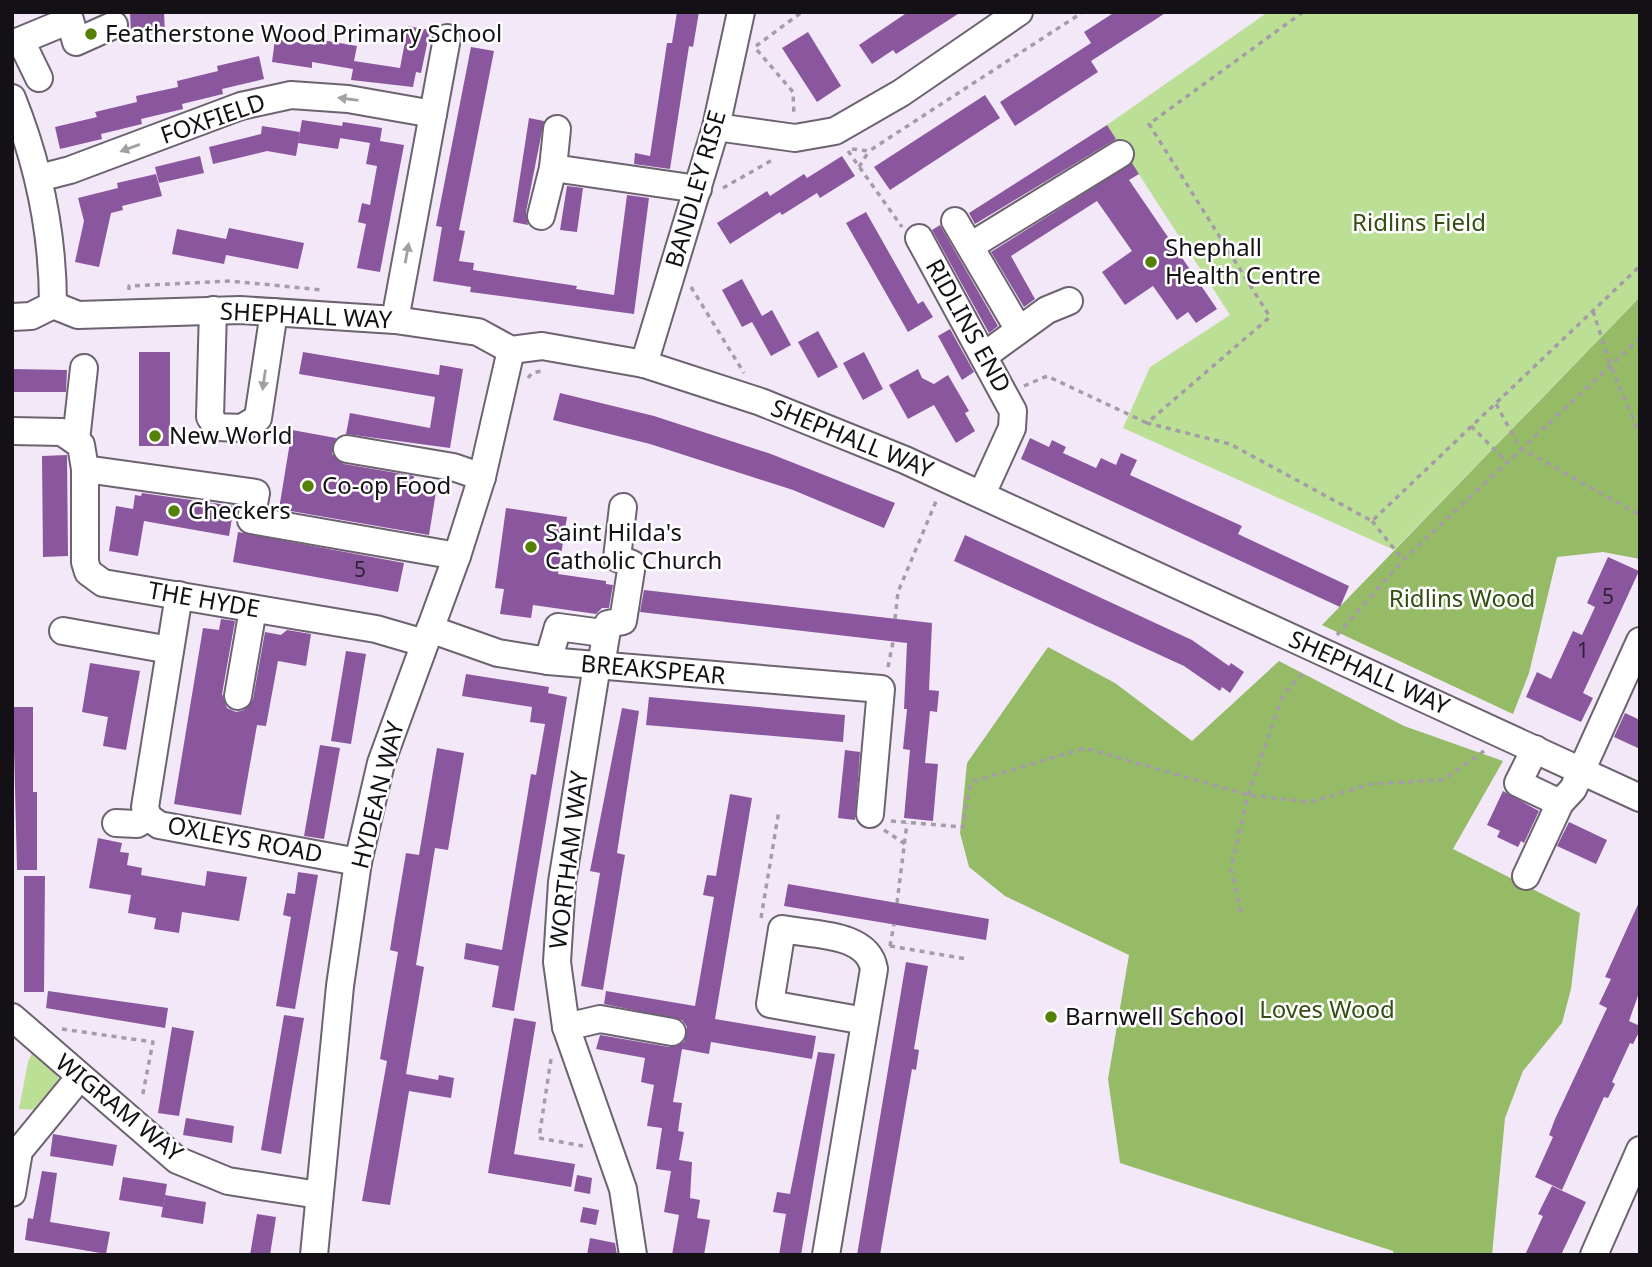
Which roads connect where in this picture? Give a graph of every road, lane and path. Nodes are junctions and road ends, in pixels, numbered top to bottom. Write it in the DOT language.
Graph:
graph roads {
  1 [pos="741,12"];
  2 [pos="802,12"];
  3 [pos="1019,12"];
  4 [pos="1083,12"];
  5 [pos="1303,12"];
  6 [pos="114,25"];
  7 [pos="447,38"];
  8 [pos="16,42"];
  9 [pos="755,47"];
  10 [pos="39,78"];
  11 [pos="12,98"];
  12 [pos="433,114"];
  13 [pos="716,127"];
  14 [pos="557,129"];
  15 [pos="870,151"];
  16 [pos="1120,154"];
  17 [pos="553,168"];
  18 [pos="859,168"];
  19 [pos="39,178"];
  20 [pos="698,190"];
  21 [pos="541,216"];
  22 [pos="955,221"];
  23 [pos="919,238"];
  24 [pos="972,245"];
  25 [pos="675,262"];
  26 [pos="1640,266"];
  27 [pos="1069,301"];
  28 [pos="53,305"];
  29 [pos="213,310"];
  30 [pos="1593,311"];
  31 [pos="274,312"];
  32 [pos="12,317"];
  33 [pos="395,320"];
  34 [pos="1019,330"];
  35 [pos="1640,338"];
  36 [pos="511,350"];
  37 [pos="985,355"];
  38 [pos="644,364"];
  39 [pos="1610,364"];
  40 [pos="84,368"];
  41 [pos="544,371"];
  42 [pos="526,381"];
  43 [pos="1006,394"];
  44 [pos="761,402"];
  45 [pos="1496,404"];
  46 [pos="1147,423"];
  47 [pos="1471,426"];
  48 [pos="12,431"];
  49 [pos="1640,435"];
  50 [pos="76,440"];
  51 [pos="1520,447"];
  52 [pos="347,449"];
  53 [pos="1506,461"];
  54 [pos="85,469"];
  55 [pos="482,477"];
  56 [pos="946,478"];
  57 [pos="982,494"];
  58 [pos="623,507"];
  59 [pos="1640,515"];
  60 [pos="1372,521"];
  61 [pos="457,556"];
  62 [pos="1403,560"];
  63 [pos="179,594"];
  64 [pos="253,609"];
  65 [pos="895,619"];
  66 [pos="63,631"];
  67 [pos="595,632"];
  68 [pos="427,636"];
  69 [pos="1640,641"];
  70 [pos="170,650"];
  71 [pos="1322,652"];
  72 [pos="548,661"];
  73 [pos="599,665"];
  74 [pos="238,696"];
  75 [pos="1506,736"];
  76 [pos="1535,750"];
  77 [pos="1581,771"];
  78 [pos="1248,794"];
  79 [pos="1640,798"];
  80 [pos="1560,803"];
  81 [pos="779,810"];
  82 [pos="873,816"];
  83 [pos="148,817"];
  84 [pos="116,823"];
  85 [pos="907,823"];
  86 [pos="905,844"];
  87 [pos="358,862"];
  88 [pos="1526,876"];
  89 [pos="897,903"];
  90 [pos="1241,912"];
  91 [pos="894,924"];
  92 [pos="782,929"];
  93 [pos="879,949"];
  94 [pos="967,959"];
  95 [pos="12,1017"];
  96 [pos="865,1021"];
  97 [pos="566,1027"];
  98 [pos="58,1028"];
  99 [pos="672,1032"];
  100 [pos="79,1078"];
  101 [pos="137,1126"];
  102 [pos="610,1150"];
  103 [pos="1640,1150"];
  104 [pos="12,1193"];
  105 [pos="319,1195"];
  106 [pos="1600,1253"];
  107 [pos="314,1255"];
  108 [pos="633,1255"];
  109 [pos="826,1255"];
  1 -- 13 [label="street, BANDLEY RISE"];
  2 -- 9 [label="path"];
  3 -- 13 [label="street"];
  4 -- 15 [label="path"];
  5 -- 46 [label="path"];
  6 -- 8 [label="street"];
  7 -- 12 [label="street"];
  8 -- 10 [label="street"];
  11 -- 19 [label="street"];
  12 -- 19 [label="street, FOXFIELD, one-way"];
  33 -- 12 [label="street, one-way"];
  13 -- 20 [label="street, BANDLEY RISE"];
  14 -- 17 [label="street"];
  15 -- 18 [label="path"];
  15 -- 18 [label="path"];
  16 -- 24 [label="street"];
  17 -- 20 [label="street"];
  17 -- 21 [label="street"];
  18 -- 23 [label="path"];
  19 -- 28 [label="street"];
  20 -- 25 [label="street, BANDLEY RISE"];
  22 -- 24 [label="street"];
  23 -- 37 [label="street, RIDLINS END"];
  24 -- 34 [label="street"];
  25 -- 38 [label="street, BANDLEY RISE"];
  25 -- 44 [label="path"];
  26 -- 30 [label="path"];
  27 -- 34 [label="street"];
  28 -- 29 [label="street, SHEPHALL WAY"];
  28 -- 32 [label="street"];
  29 -- 31 [label="street, SHEPHALL WAY"];
  31 -- 29 [label="street, one-way"];
  30 -- 39 [label="path"];
  30 -- 45 [label="path"];
  31 -- 33 [label="street, SHEPHALL WAY"];
  33 -- 36 [label="street, SHEPHALL WAY"];
  34 -- 37 [label="street"];
  35 -- 39 [label="path"];
  36 -- 38 [label="street, SHEPHALL WAY"];
  36 -- 55 [label="street, HYDEAN WAY"];
  37 -- 43 [label="street, RIDLINS END"];
  38 -- 44 [label="street, SHEPHALL WAY"];
  39 -- 49 [label="path"];
  39 -- 51 [label="path"];
  40 -- 50 [label="street"];
  41 -- 42 [label="path"];
  43 -- 46 [label="path"];
  43 -- 57 [label="street, RIDLINS END"];
  44 -- 56 [label="street, SHEPHALL WAY"];
  45 -- 47 [label="path"];
  45 -- 51 [label="path"];
  46 -- 60 [label="path"];
  47 -- 53 [label="path"];
  47 -- 60 [label="path"];
  48 -- 50 [label="street"];
  50 -- 54 [label="street, THE HYDE"];
  51 -- 53 [label="path"];
  51 -- 59 [label="path"];
  52 -- 55 [label="street"];
  53 -- 62 [label="path"];
  54 -- 61 [label="street"];
  54 -- 63 [label="street, THE HYDE"];
  55 -- 61 [label="street, HYDEAN WAY"];
  56 -- 57 [label="street, SHEPHALL WAY"];
  56 -- 65 [label="path"];
  57 -- 71 [label="street, SHEPHALL WAY"];
  58 -- 73 [label="street, WORTHAM WAY"];
  60 -- 62 [label="path"];
  61 -- 68 [label="street, HYDEAN WAY"];
  62 -- 71 [label="path"];
  63 -- 64 [label="street, THE HYDE"];
  63 -- 70 [label="street, OXLEYS ROAD"];
  64 -- 68 [label="street, THE HYDE"];
  64 -- 74 [label="street"];
  66 -- 70 [label="street"];
  67 -- 72 [label="street"];
  68 -- 72 [label="street, BREAKSPEAR"];
  68 -- 87 [label="street, HYDEAN WAY"];
  69 -- 77 [label="street"];
  70 -- 83 [label="street, OXLEYS ROAD"];
  71 -- 75 [label="street, SHEPHALL WAY"];
  71 -- 78 [label="path"];
  72 -- 73 [label="street, BREAKSPEAR"];
  73 -- 82 [label="street, BREAKSPEAR"];
  73 -- 97 [label="street, WORTHAM WAY"];
  75 -- 76 [label="street, SHEPHALL WAY"];
  75 -- 78 [label="path"];
  76 -- 77 [label="street, SHEPHALL WAY"];
  76 -- 80 [label="street"];
  77 -- 79 [label="street, SHEPHALL WAY"];
  77 -- 80 [label="street"];
  78 -- 85 [label="path"];
  78 -- 90 [label="path"];
  80 -- 88 [label="street"];
  81 -- 92 [label="path"];
  82 -- 85 [label="path"];
  82 -- 86 [label="path"];
  83 -- 84 [label="street"];
  83 -- 87 [label="street, OXLEYS ROAD"];
  85 -- 86 [label="path"];
  86 -- 89 [label="path"];
  87 -- 105 [label="street, HYDEAN WAY"];
  91 -- 93 [label="path"];
  92 -- 93 [label="street"];
  92 -- 96 [label="street"];
  93 -- 94 [label="path"];
  93 -- 96 [label="street"];
  95 -- 100 [label="street, WIGRAM WAY"];
  96 -- 109 [label="street"];
  97 -- 99 [label="street"];
  97 -- 102 [label="street, WORTHAM WAY"];
  97 -- 102 [label="path"];
  98 -- 101 [label="path"];
  100 -- 101 [label="street, WIGRAM WAY"];
  100 -- 104 [label="street"];
  101 -- 105 [label="street, WIGRAM WAY"];
  102 -- 108 [label="street, WORTHAM WAY"];
  103 -- 106 [label="street"];
  105 -- 107 [label="street, HYDEAN WAY"];
}
